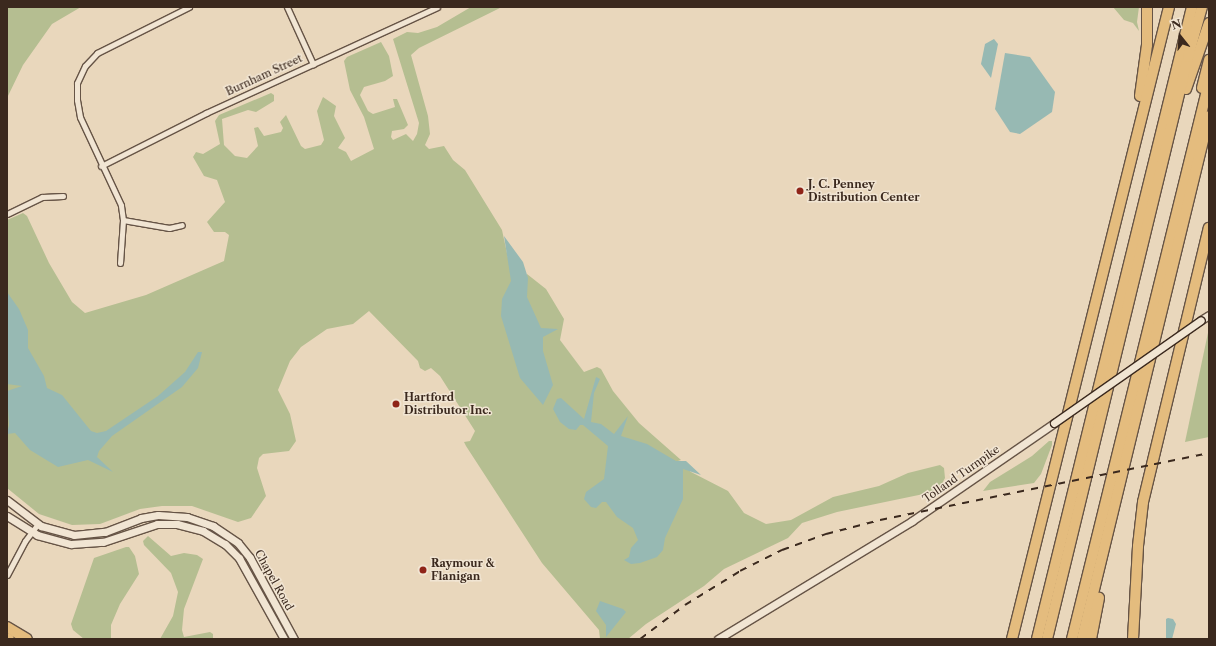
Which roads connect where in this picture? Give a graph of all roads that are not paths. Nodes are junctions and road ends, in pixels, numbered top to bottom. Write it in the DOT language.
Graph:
graph roads {
  1 [pos="189,7"];
  2 [pos="287,7"];
  3 [pos="437,7"];
  4 [pos="1148,7"];
  5 [pos="1169,7"];
  6 [pos="1192,7"];
  7 [pos="1202,7"];
  8 [pos="1209,23"];
  9 [pos="1209,60"];
  10 [pos="313,64"];
  11 [pos="1209,82"];
  12 [pos="1209,116"];
  13 [pos="1194,133"];
  14 [pos="1163,160"];
  15 [pos="101,166"];
  16 [pos="1128,170"];
  17 [pos="63,196"];
  18 [pos="7,214"];
  19 [pos="123,220"];
  20 [pos="182,225"];
  21 [pos="1209,228"];
  22 [pos="120,263"];
  23 [pos="1209,315"];
  24 [pos="7,500"];
  25 [pos="7,516"];
  26 [pos="38,524"];
  27 [pos="31,532"];
  28 [pos="1102,557"];
  29 [pos="255,566"];
  30 [pos="247,570"];
  31 [pos="1137,571"];
  32 [pos="7,575"];
  33 [pos="286,625"];
  34 [pos="7,627"];
  35 [pos="279,629"];
  36 [pos="27,639"];
  37 [pos="284,639"];
  38 [pos="294,639"];
  39 [pos="718,639"];
  40 [pos="1012,639"];
  41 [pos="1037,639"];
  42 [pos="1047,639"];
  43 [pos="1072,639"];
  44 [pos="1082,639"];
  45 [pos="1091,639"];
  46 [pos="1133,639"];
  47 [pos="1139,639"];
  1 -- 15 [label="street"];
  2 -- 10 [label="street"];
  3 -- 10 [label="street, Burnham Street"];
  4 -- 16 [label="highway"];
  5 -- 16 [label="highway"];
  6 -- 41 [label="highway"];
  7 -- 14 [label="highway"];
  8 -- 14 [label="highway"];
  9 -- 13 [label="highway"];
  10 -- 15 [label="street, Burnham Street"];
  11 -- 13 [label="highway"];
  12 -- 28 [label="highway"];
  13 -- 43 [label="highway"];
  14 -- 42 [label="highway"];
  15 -- 19 [label="street"];
  16 -- 40 [label="highway"];
  17 -- 18 [label="street"];
  19 -- 20 [label="street"];
  19 -- 22 [label="street"];
  21 -- 31 [label="highway"];
  23 -- 39 [label="street, Tolland Turnpike, bridge"];
  24 -- 26 [label="street, Chapel Road"];
  25 -- 27 [label="street, Chapel Road"];
  26 -- 27 [label="street"];
  26 -- 29 [label="street, Chapel Road"];
  27 -- 30 [label="street, Chapel Road"];
  27 -- 32 [label="street"];
  28 -- 44 [label="highway"];
  28 -- 45 [label="highway"];
  29 -- 30 [label="street"];
  29 -- 33 [label="street, Chapel Road"];
  30 -- 35 [label="street, Chapel Road"];
  31 -- 46 [label="highway"];
  31 -- 47 [label="highway"];
  33 -- 35 [label="street"];
  33 -- 38 [label="street, Chapel Road"];
  34 -- 36 [label="highway"];
  35 -- 37 [label="street, Chapel Road"];
}
